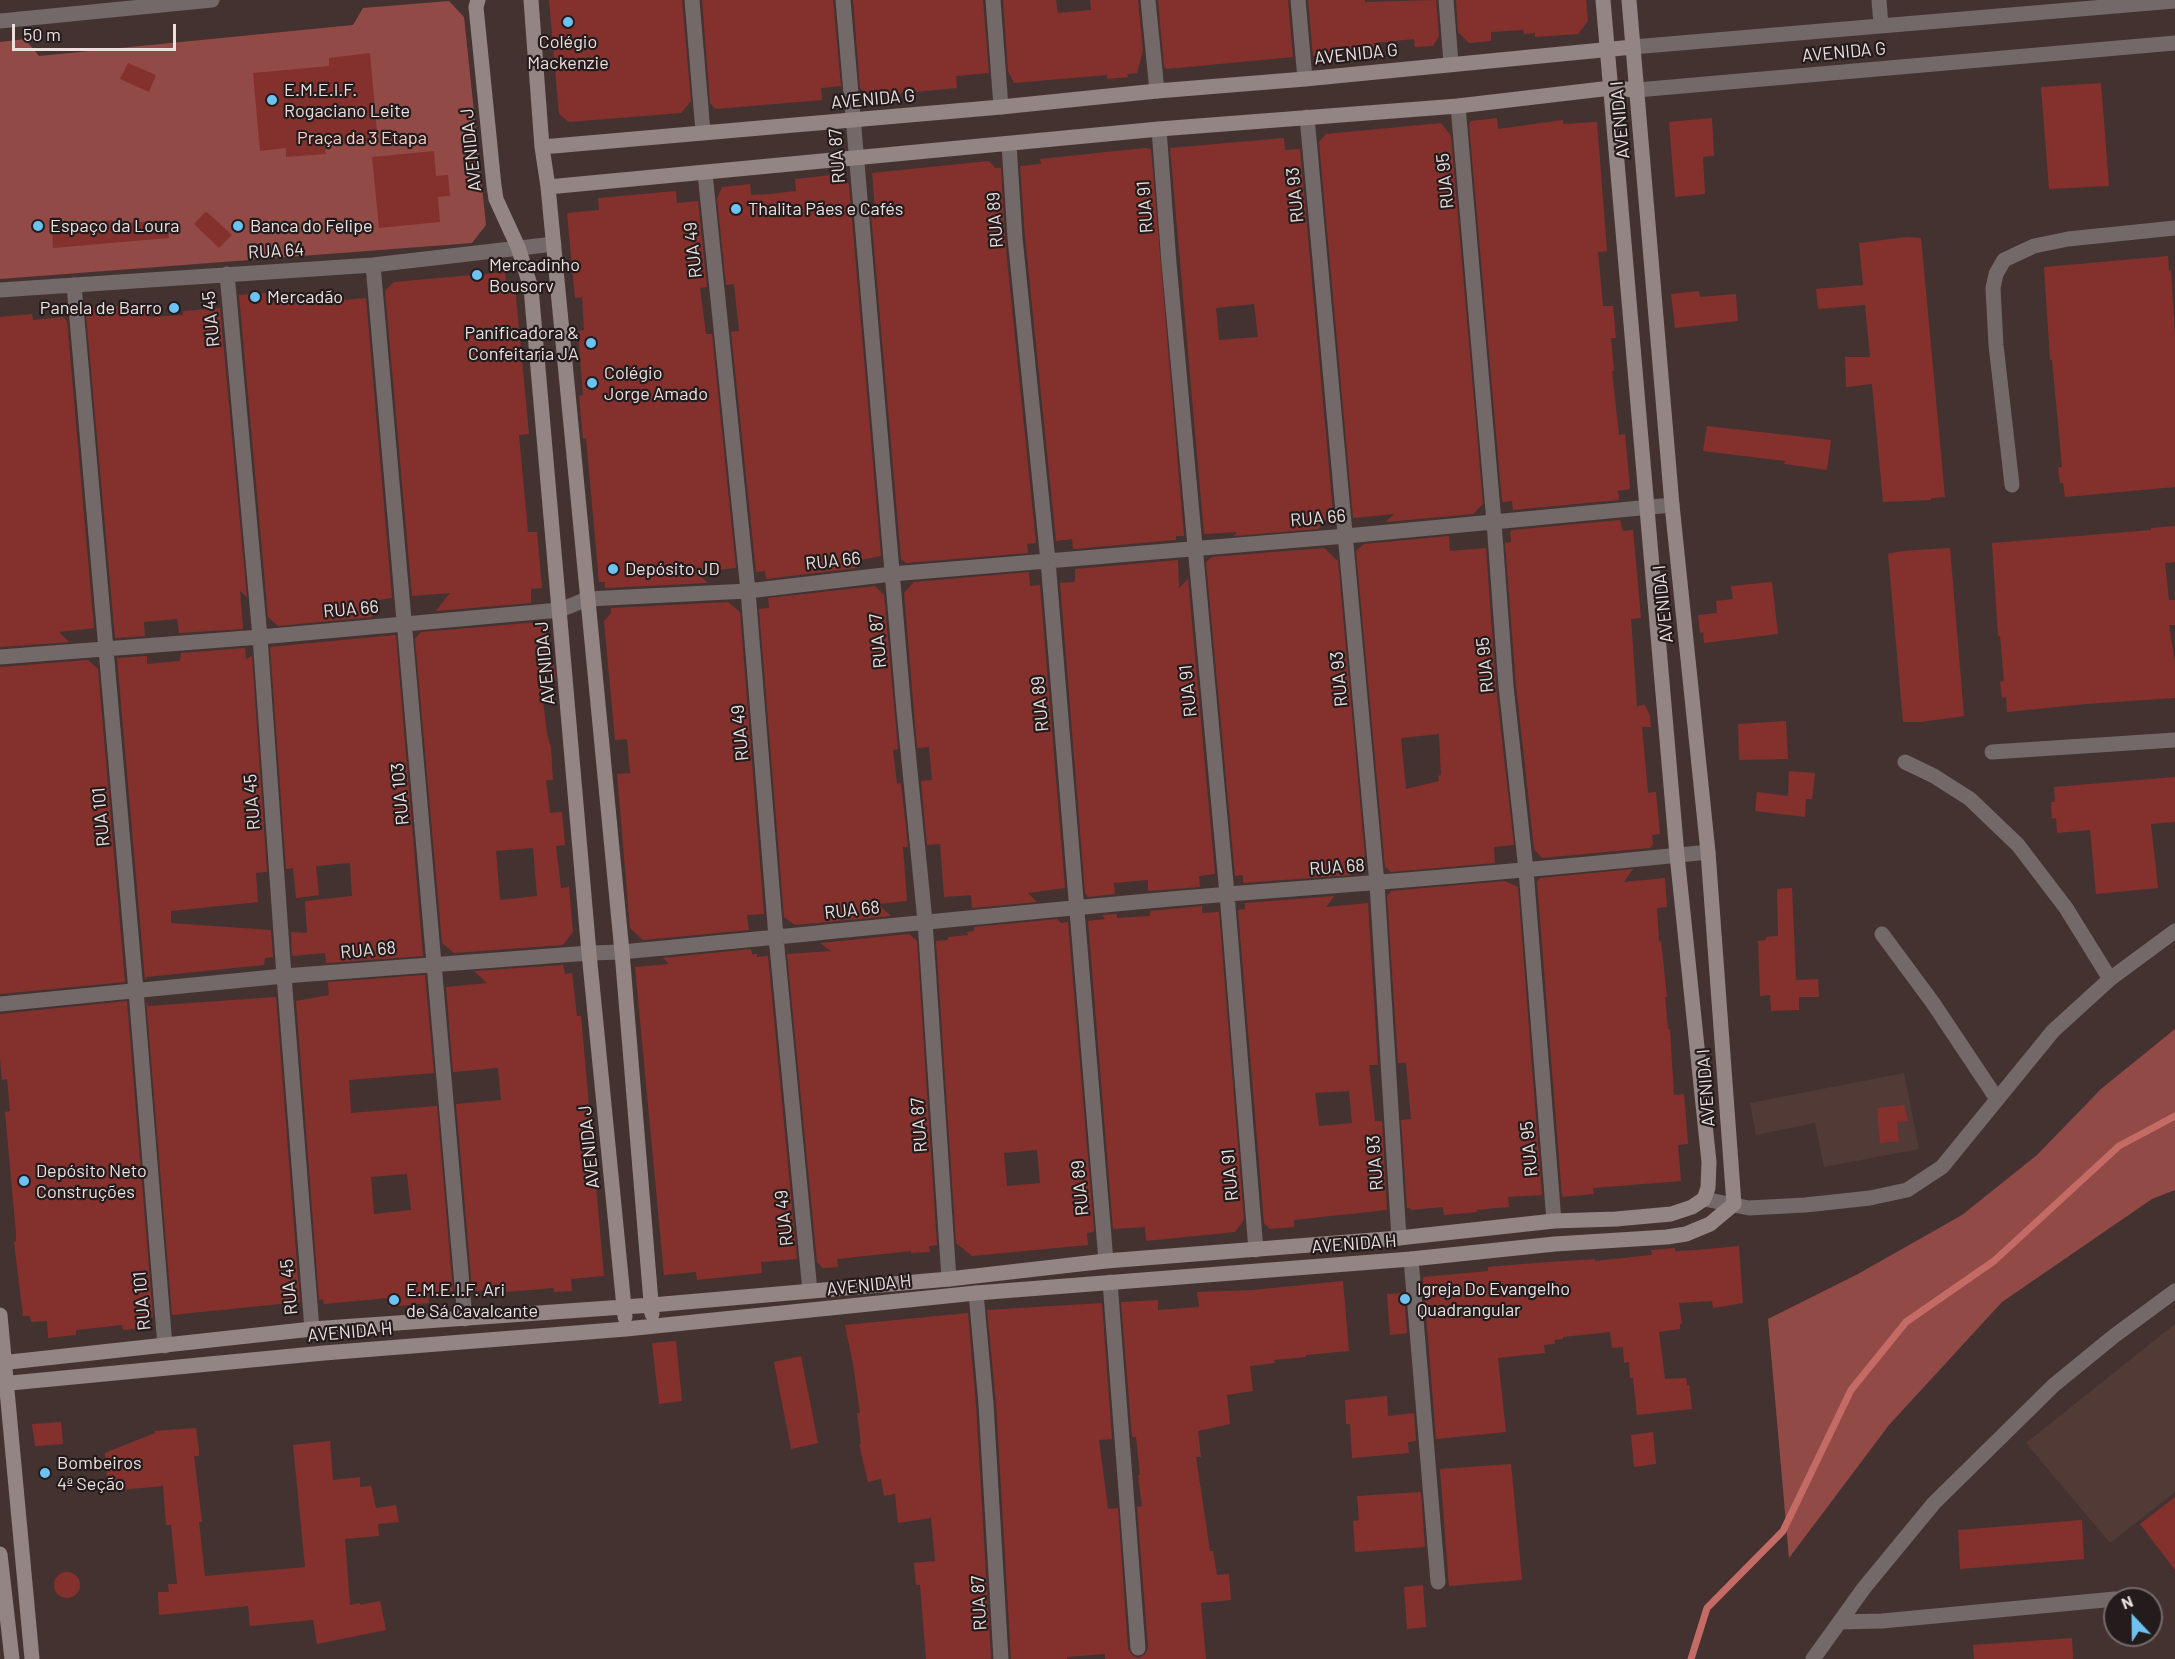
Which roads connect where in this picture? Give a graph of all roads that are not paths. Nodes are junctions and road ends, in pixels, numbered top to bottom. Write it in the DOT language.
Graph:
graph roads {
  1 [pos="212,0"];
  2 [pos="478,0"];
  3 [pos="531,0"];
  4 [pos="692,0"];
  5 [pos="843,0"];
  6 [pos="993,0"];
  7 [pos="1148,0"];
  8 [pos="1298,0"];
  9 [pos="1446,0"];
  10 [pos="1603,0"];
  11 [pos="1629,0"];
  12 [pos="1879,0"];
  13 [pos="196,1"];
  14 [pos="2175,1"];
  15 [pos="2091,4"];
  16 [pos="0,14"];
  17 [pos="0,20"];
  18 [pos="1881,25"];
  19 [pos="2175,43"];
  20 [pos="1633,47"];
  21 [pos="1607,50"];
  22 [pos="1451,63"];
  23 [pos="1305,79"];
  24 [pos="1611,88"];
  25 [pos="1637,90"];
  26 [pos="1157,91"];
  27 [pos="1458,106"];
  28 [pos="1001,107"];
  29 [pos="1307,117"];
  30 [pos="853,120"];
  31 [pos="1159,129"];
  32 [pos="703,132"];
  33 [pos="1009,144"];
  34 [pos="542,147"];
  35 [pos="856,157"];
  36 [pos="705,173"];
  37 [pos="548,187"];
  38 [pos="2175,228"];
  39 [pos="554,244"];
  40 [pos="518,247"];
  41 [pos="373,265"];
  42 [pos="227,274"];
  43 [pos="74,285"];
  44 [pos="0,290"];
  45 [pos="2012,485"];
  46 [pos="1672,505"];
  47 [pos="1647,507"];
  48 [pos="1494,522"];
  49 [pos="1346,536"];
  50 [pos="1194,548"];
  51 [pos="1048,561"];
  52 [pos="892,574"];
  53 [pos="748,591"];
  54 [pos="587,599"];
  55 [pos="560,610"];
  56 [pos="405,624"];
  57 [pos="260,637"];
  58 [pos="105,649"];
  59 [pos="0,657"];
  60 [pos="2175,740"];
  61 [pos="1992,752"];
  62 [pos="1905,762"];
  63 [pos="1708,852"];
  64 [pos="1677,855"];
  65 [pos="1526,870"];
  66 [pos="1377,884"];
  67 [pos="1227,894"];
  68 [pos="1077,908"];
  69 [pos="925,921"];
  70 [pos="2175,931"];
  71 [pos="1882,934"];
  72 [pos="776,937"];
  73 [pos="622,952"];
  74 [pos="589,953"];
  75 [pos="434,964"];
  76 [pos="284,976"];
  77 [pos="2110,979"];
  78 [pos="136,991"];
  79 [pos="0,1004"];
  80 [pos="1997,1099"];
  81 [pos="1706,1194"];
  82 [pos="1734,1204"];
  83 [pos="1554,1221"];
  84 [pos="1399,1238"];
  85 [pos="1256,1250"];
  86 [pos="1411,1259"];
  87 [pos="1106,1261"];
  88 [pos="950,1279"];
  89 [pos="1110,1282"];
  90 [pos="2175,1290"];
  91 [pos="810,1291"];
  92 [pos="976,1293"];
  93 [pos="652,1305"];
  94 [pos="625,1307"];
  95 [pos="0,1315"];
  96 [pos="465,1319"];
  97 [pos="652,1326"];
  98 [pos="312,1329"];
  99 [pos="626,1329"];
  100 [pos="165,1346"];
  101 [pos="2,1363"];
  102 [pos="3,1384"];
  103 [pos="0,1554"];
  104 [pos="1437,1582"];
  105 [pos="2103,1601"];
  106 [pos="1840,1622"];
  107 [pos="1138,1648"];
  108 [pos="12,1659"];
  109 [pos="32,1659"];
  110 [pos="1001,1659"];
  111 [pos="1813,1659"];
  1 -- 13 [label="street"];
  2 -- 40 [label="street, AVENIDA J"];
  3 -- 34 [label="street"];
  4 -- 32 [label="street"];
  5 -- 30 [label="street, RUA 87"];
  6 -- 28 [label="street"];
  7 -- 26 [label="street"];
  8 -- 23 [label="street"];
  9 -- 22 [label="street"];
  10 -- 21 [label="street, AVENIDA I"];
  11 -- 20 [label="street, AVENIDA I"];
  12 -- 18 [label="street"];
  13 -- 17 [label="street"];
  14 -- 15 [label="street, AVENIDA G"];
  15 -- 18 [label="street, AVENIDA G"];
  16 -- 17 [label="street"];
  18 -- 20 [label="street, AVENIDA G"];
  19 -- 25 [label="street, AVENIDA G"];
  20 -- 21 [label="street, AVENIDA G"];
  20 -- 25 [label="street, AVENIDA I"];
  21 -- 22 [label="street, AVENIDA G"];
  21 -- 24 [label="street, AVENIDA I"];
  22 -- 23 [label="street, AVENIDA G"];
  23 -- 26 [label="street, AVENIDA G"];
  24 -- 25 [label="street, AVENIDA G"];
  24 -- 27 [label="street, AVENIDA G"];
  24 -- 47 [label="street, AVENIDA I"];
  25 -- 46 [label="street, AVENIDA I"];
  26 -- 28 [label="street, AVENIDA G"];
  27 -- 29 [label="street, AVENIDA G"];
  27 -- 48 [label="street, RUA 95"];
  28 -- 30 [label="street, AVENIDA G"];
  29 -- 31 [label="street, AVENIDA G"];
  29 -- 49 [label="street, RUA 93"];
  30 -- 32 [label="street, AVENIDA G"];
  30 -- 35 [label="street, RUA 87"];
  31 -- 33 [label="street, AVENIDA G"];
  31 -- 50 [label="street, RUA 91"];
  32 -- 34 [label="street, AVENIDA G"];
  33 -- 35 [label="street, AVENIDA G"];
  33 -- 51 [label="street, RUA 89"];
  34 -- 37 [label="street"];
  35 -- 36 [label="street, AVENIDA G"];
  35 -- 52 [label="street, RUA 87"];
  36 -- 37 [label="street, AVENIDA G"];
  36 -- 53 [label="street, RUA 49"];
  37 -- 39 [label="street"];
  38 -- 45 [label="street"];
  39 -- 40 [label="street, RUA 64"];
  39 -- 54 [label="street"];
  40 -- 41 [label="street, RUA 64"];
  40 -- 55 [label="street, AVENIDA J"];
  41 -- 42 [label="street, RUA 64"];
  41 -- 56 [label="street, RUA 103"];
  42 -- 43 [label="street, RUA 64"];
  42 -- 57 [label="street, RUA 45"];
  43 -- 44 [label="street, RUA 64"];
  43 -- 58 [label="street, RUA 101"];
  46 -- 47 [label="street, RUA 66"];
  46 -- 63 [label="street, AVENIDA I"];
  47 -- 48 [label="street, RUA 66"];
  47 -- 64 [label="street, AVENIDA I"];
  48 -- 49 [label="street, RUA 66"];
  48 -- 65 [label="street, RUA 95"];
  49 -- 50 [label="street, RUA 66"];
  49 -- 66 [label="street, RUA 93"];
  50 -- 51 [label="street, RUA 66"];
  50 -- 67 [label="street, RUA 91"];
  51 -- 52 [label="street, RUA 66"];
  51 -- 68 [label="street, RUA 89"];
  52 -- 53 [label="street, RUA 66"];
  52 -- 69 [label="street, RUA 87"];
  53 -- 54 [label="street, RUA 66"];
  53 -- 72 [label="street, RUA 49"];
  54 -- 55 [label="street, RUA 66"];
  54 -- 73 [label="street"];
  55 -- 56 [label="street, RUA 66"];
  55 -- 74 [label="street, AVENIDA J"];
  56 -- 57 [label="street, RUA 66"];
  56 -- 75 [label="street, RUA 103"];
  57 -- 58 [label="street, RUA 66"];
  57 -- 76 [label="street, RUA 45"];
  58 -- 59 [label="street, RUA 66"];
  58 -- 78 [label="street, RUA 101"];
  60 -- 61 [label="street"];
  62 -- 77 [label="street"];
  63 -- 64 [label="street, RUA 68"];
  63 -- 82 [label="street, AVENIDA I"];
  64 -- 65 [label="street, RUA 68"];
  64 -- 81 [label="street, AVENIDA I"];
  65 -- 66 [label="street, RUA 68"];
  65 -- 83 [label="street, RUA 95"];
  66 -- 67 [label="street, RUA 68"];
  66 -- 84 [label="street, RUA 93"];
  67 -- 68 [label="street, RUA 68"];
  67 -- 85 [label="street, RUA 91"];
  68 -- 69 [label="street, RUA 68"];
  68 -- 87 [label="street, RUA 89"];
  69 -- 72 [label="street, RUA 68"];
  69 -- 88 [label="street, RUA 87"];
  70 -- 77 [label="street"];
  71 -- 80 [label="street"];
  72 -- 73 [label="street, RUA 68"];
  72 -- 91 [label="street, RUA 49"];
  73 -- 74 [label="street, RUA 68"];
  73 -- 93 [label="street"];
  74 -- 75 [label="street, RUA 68"];
  74 -- 94 [label="street, AVENIDA J"];
  75 -- 76 [label="street, RUA 68"];
  75 -- 96 [label="street, RUA 103"];
  76 -- 78 [label="street, RUA 68"];
  76 -- 98 [label="street, RUA 45"];
  77 -- 80 [label="street"];
  78 -- 79 [label="street, RUA 68"];
  78 -- 100 [label="street, RUA 101"];
  80 -- 82 [label="street"];
  81 -- 82 [label="street"];
  81 -- 83 [label="street, AVENIDA H"];
  82 -- 86 [label="street, AVENIDA H"];
  83 -- 84 [label="street, AVENIDA H"];
  84 -- 85 [label="street, AVENIDA H"];
  85 -- 87 [label="street, AVENIDA H"];
  86 -- 89 [label="street, AVENIDA H"];
  86 -- 104 [label="street"];
  87 -- 88 [label="street, AVENIDA H"];
  88 -- 91 [label="street, AVENIDA H"];
  89 -- 92 [label="street, AVENIDA H"];
  89 -- 107 [label="street"];
  90 -- 106 [label="street"];
  91 -- 93 [label="street, AVENIDA H"];
  92 -- 97 [label="street, AVENIDA H"];
  92 -- 110 [label="street, RUA 87"];
  93 -- 94 [label="street, AVENIDA H"];
  93 -- 97 [label="street"];
  94 -- 96 [label="street, AVENIDA H"];
  94 -- 99 [label="street, AVENIDA J"];
  95 -- 101 [label="street"];
  96 -- 98 [label="street, AVENIDA H"];
  97 -- 99 [label="street, AVENIDA H"];
  98 -- 100 [label="street, AVENIDA H"];
  99 -- 102 [label="street, AVENIDA H"];
  100 -- 101 [label="street, AVENIDA H"];
  101 -- 102 [label="street"];
  102 -- 109 [label="street"];
  103 -- 108 [label="street"];
  105 -- 106 [label="street"];
  106 -- 111 [label="street"];
}
